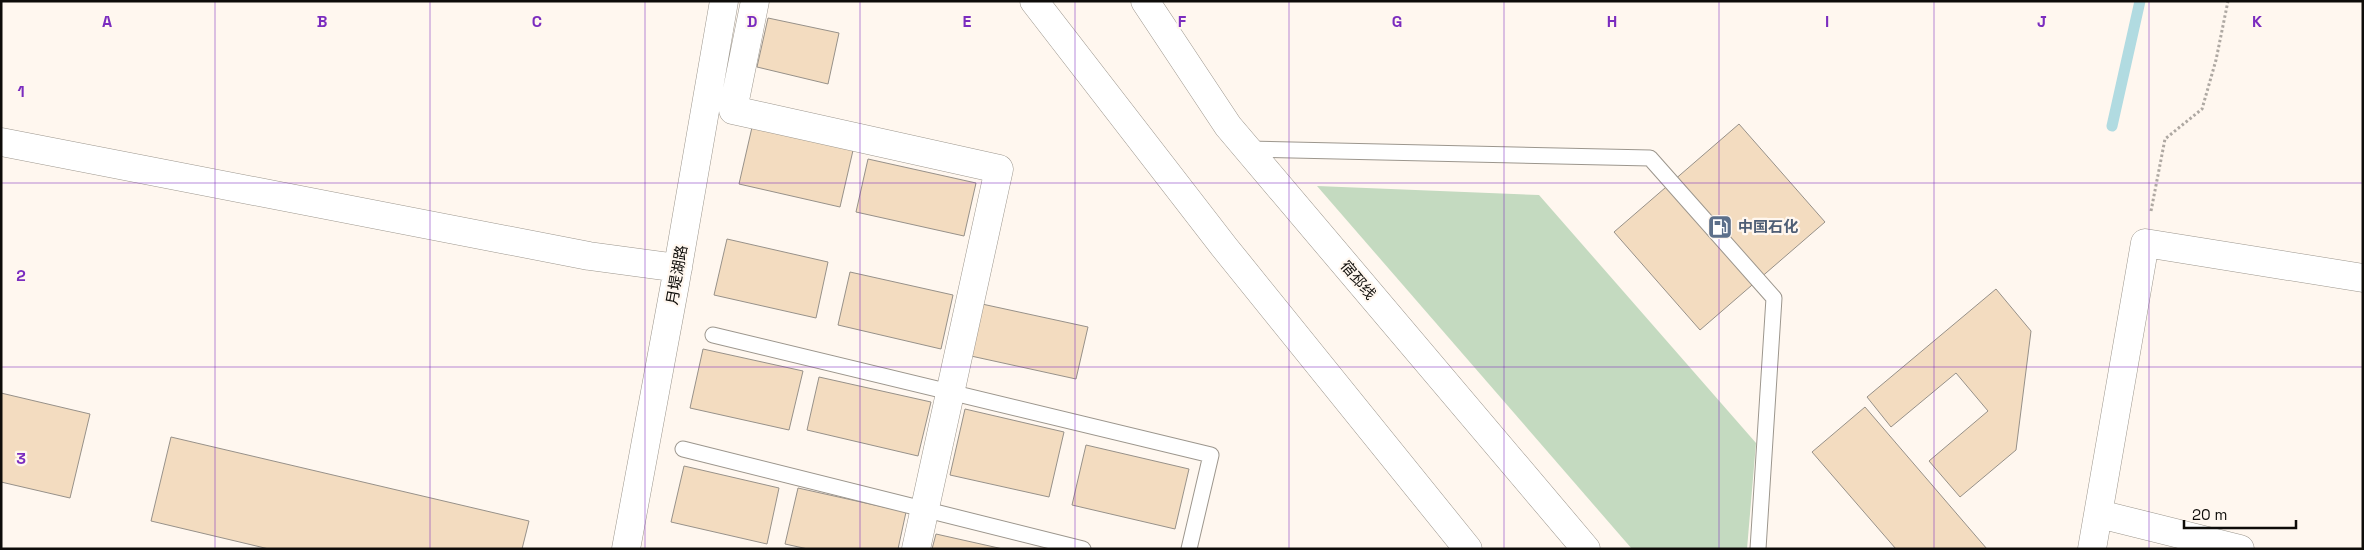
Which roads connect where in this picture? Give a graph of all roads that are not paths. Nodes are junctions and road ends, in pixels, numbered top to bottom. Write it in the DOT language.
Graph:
graph roads {
  1 [pos="724,1"];
  2 [pos="755,1"];
  3 [pos="1034,1"];
  4 [pos="1145,1"];
  5 [pos="1,142"];
  6 [pos="1247,150"];
  7 [pos="678,268"];
  8 [pos="2363,278"];
  9 [pos="713,335"];
  10 [pos="950,392"];
  11 [pos="683,449"];
  12 [pos="924,509"];
  13 [pos="2099,514"];
  14 [pos="626,549"];
  15 [pos="916,549"];
  16 [pos="1083,549"];
  17 [pos="1189,549"];
  18 [pos="1468,549"];
  19 [pos="1586,549"];
  20 [pos="1758,549"];
  21 [pos="2092,549"];
  22 [pos="2240,549"];
  1 -- 7 [label="street, 月堤湖路"];
  2 -- 10 [label="street"];
  3 -- 18 [label="street"];
  4 -- 6 [label="street, 宿邳线"];
  5 -- 7 [label="street"];
  6 -- 19 [label="street, 宿邳线"];
  6 -- 20 [label="lane"];
  7 -- 14 [label="street, 月堤湖路"];
  8 -- 13 [label="street"];
  9 -- 10 [label="lane"];
  10 -- 12 [label="street"];
  10 -- 17 [label="lane"];
  11 -- 12 [label="lane"];
  12 -- 15 [label="street"];
  12 -- 16 [label="lane"];
  13 -- 21 [label="street"];
  13 -- 22 [label="street"];
}
